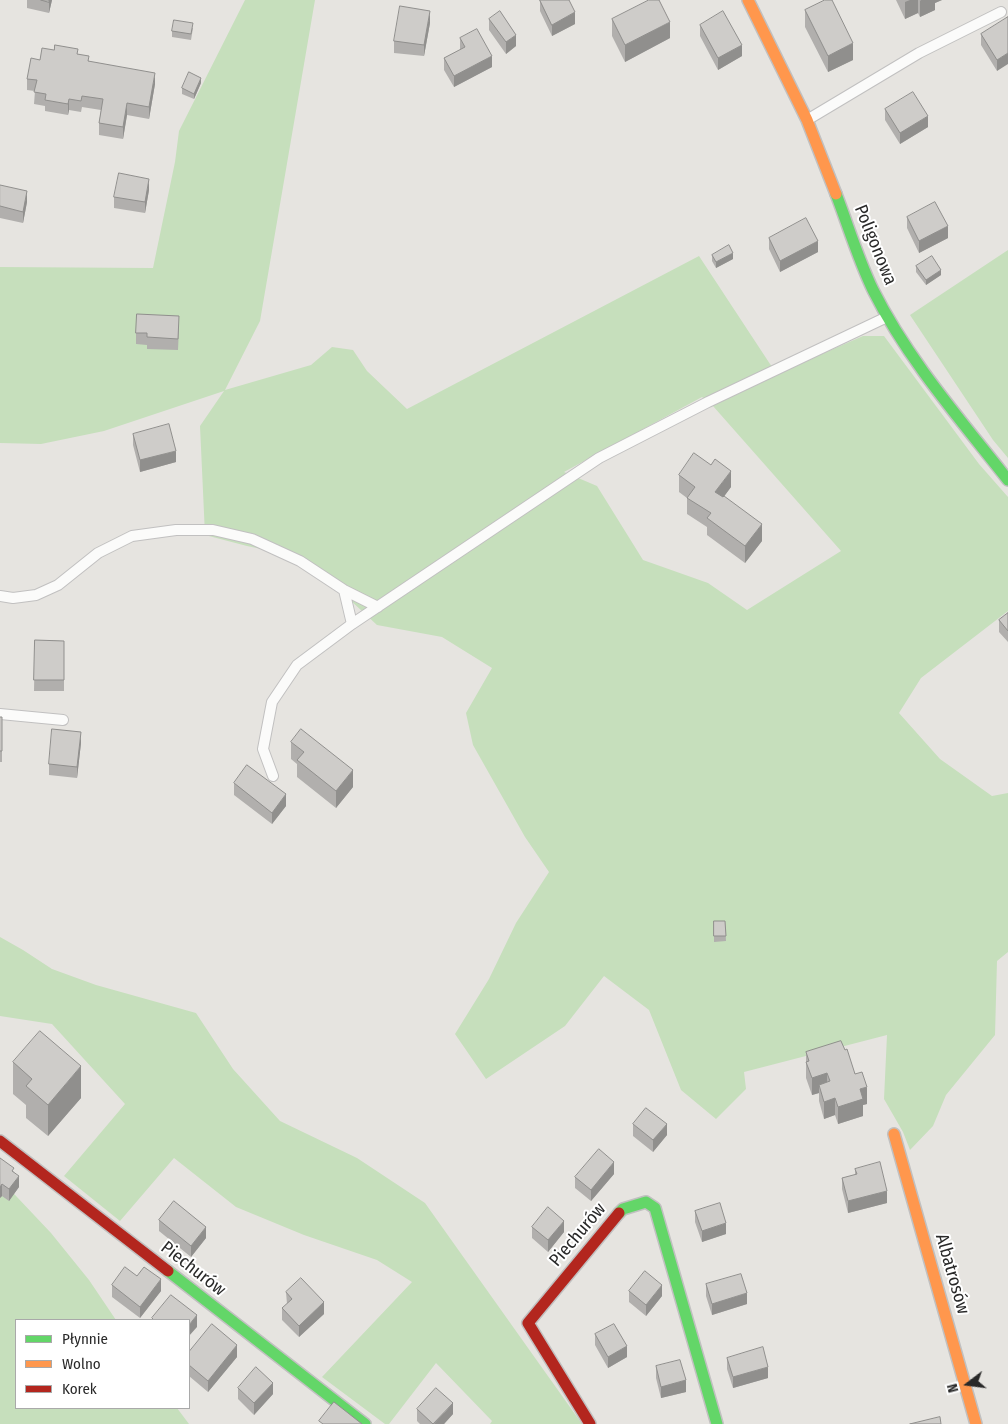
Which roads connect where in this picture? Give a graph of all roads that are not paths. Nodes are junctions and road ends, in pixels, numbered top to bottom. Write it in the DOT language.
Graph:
graph roads {
  1 [pos="748,0"];
  2 [pos="1001,12"];
  3 [pos="806,120"];
  4 [pos="888,316"];
  5 [pos="1008,480"];
  6 [pos="344,590"];
  7 [pos="0,596"];
  8 [pos="378,607"];
  9 [pos="352,624"];
  10 [pos="0,714"];
  11 [pos="62,720"];
  12 [pos="273,776"];
  13 [pos="894,1134"];
  14 [pos="0,1141"];
  15 [pos="365,1424"];
  16 [pos="590,1424"];
  17 [pos="717,1424"];
  18 [pos="976,1424"];
  1 -- 3 [label="street, Poligonowa"];
  2 -- 3 [label="lane"];
  3 -- 4 [label="street, Poligonowa"];
  4 -- 5 [label="street, Poligonowa"];
  4 -- 8 [label="lane"];
  6 -- 7 [label="lane"];
  6 -- 8 [label="lane"];
  6 -- 9 [label="lane"];
  8 -- 9 [label="lane"];
  9 -- 12 [label="lane"];
  10 -- 11 [label="lane"];
  13 -- 18 [label="street, Albatrosów"];
  14 -- 15 [label="street, Piechurów"];
  16 -- 17 [label="street, Piechurów"];
}
